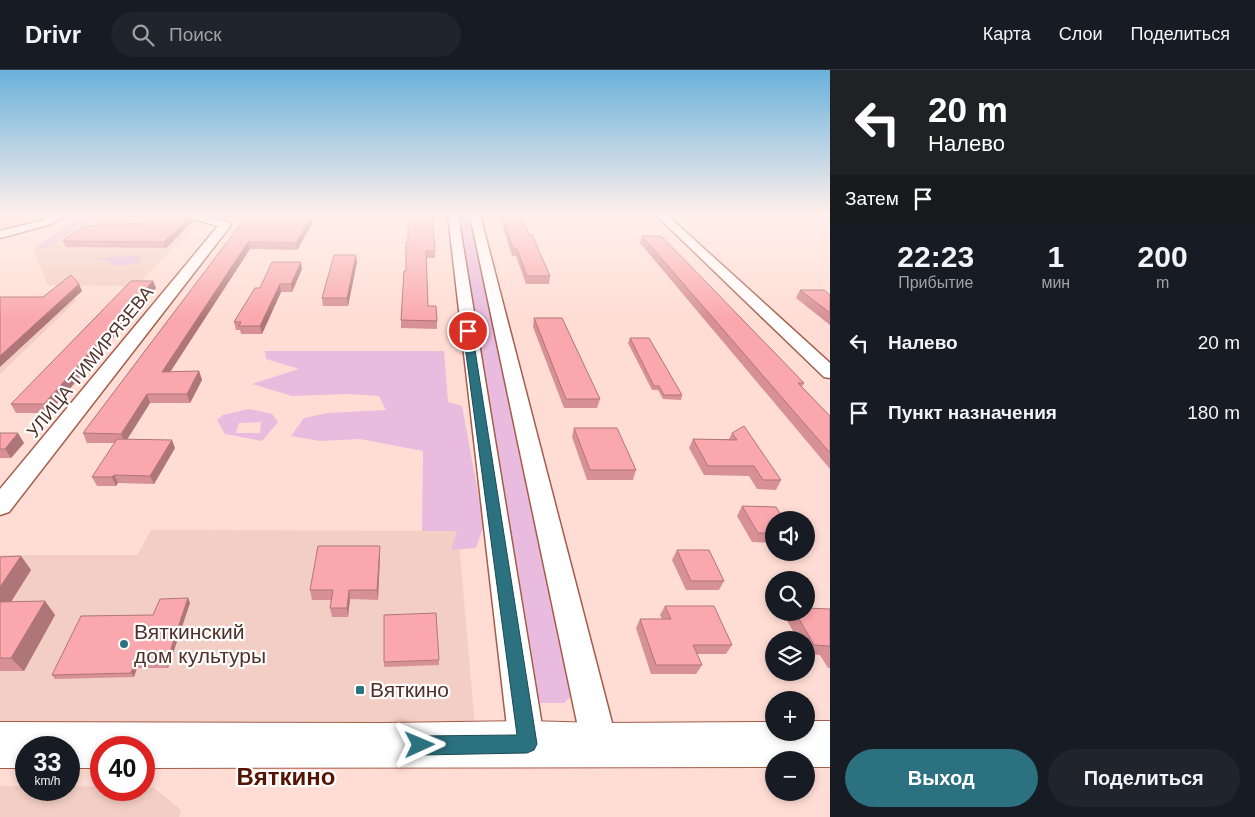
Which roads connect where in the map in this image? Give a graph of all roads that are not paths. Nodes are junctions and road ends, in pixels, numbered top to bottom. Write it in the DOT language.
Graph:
graph roads {
  1 [pos="205,250"];
  2 [pos="457,250"];
  3 [pos="484,250"];
  4 [pos="698,250"];
  5 [pos="830,373"];
  6 [pos="0,506"];
  7 [pos="527,744"];
  8 [pos="830,744"];
  9 [pos="0,745"];
  10 [pos="600,746"];
  1 -- 6 [label="street, УЛИЦА ТИМИРЯЗЕВА"];
  2 -- 7 [label="street"];
  3 -- 10 [label="street"];
  4 -- 5 [label="street"];
  7 -- 9 [label="street"];
  7 -- 10 [label="street"];
  8 -- 10 [label="street"];
}
